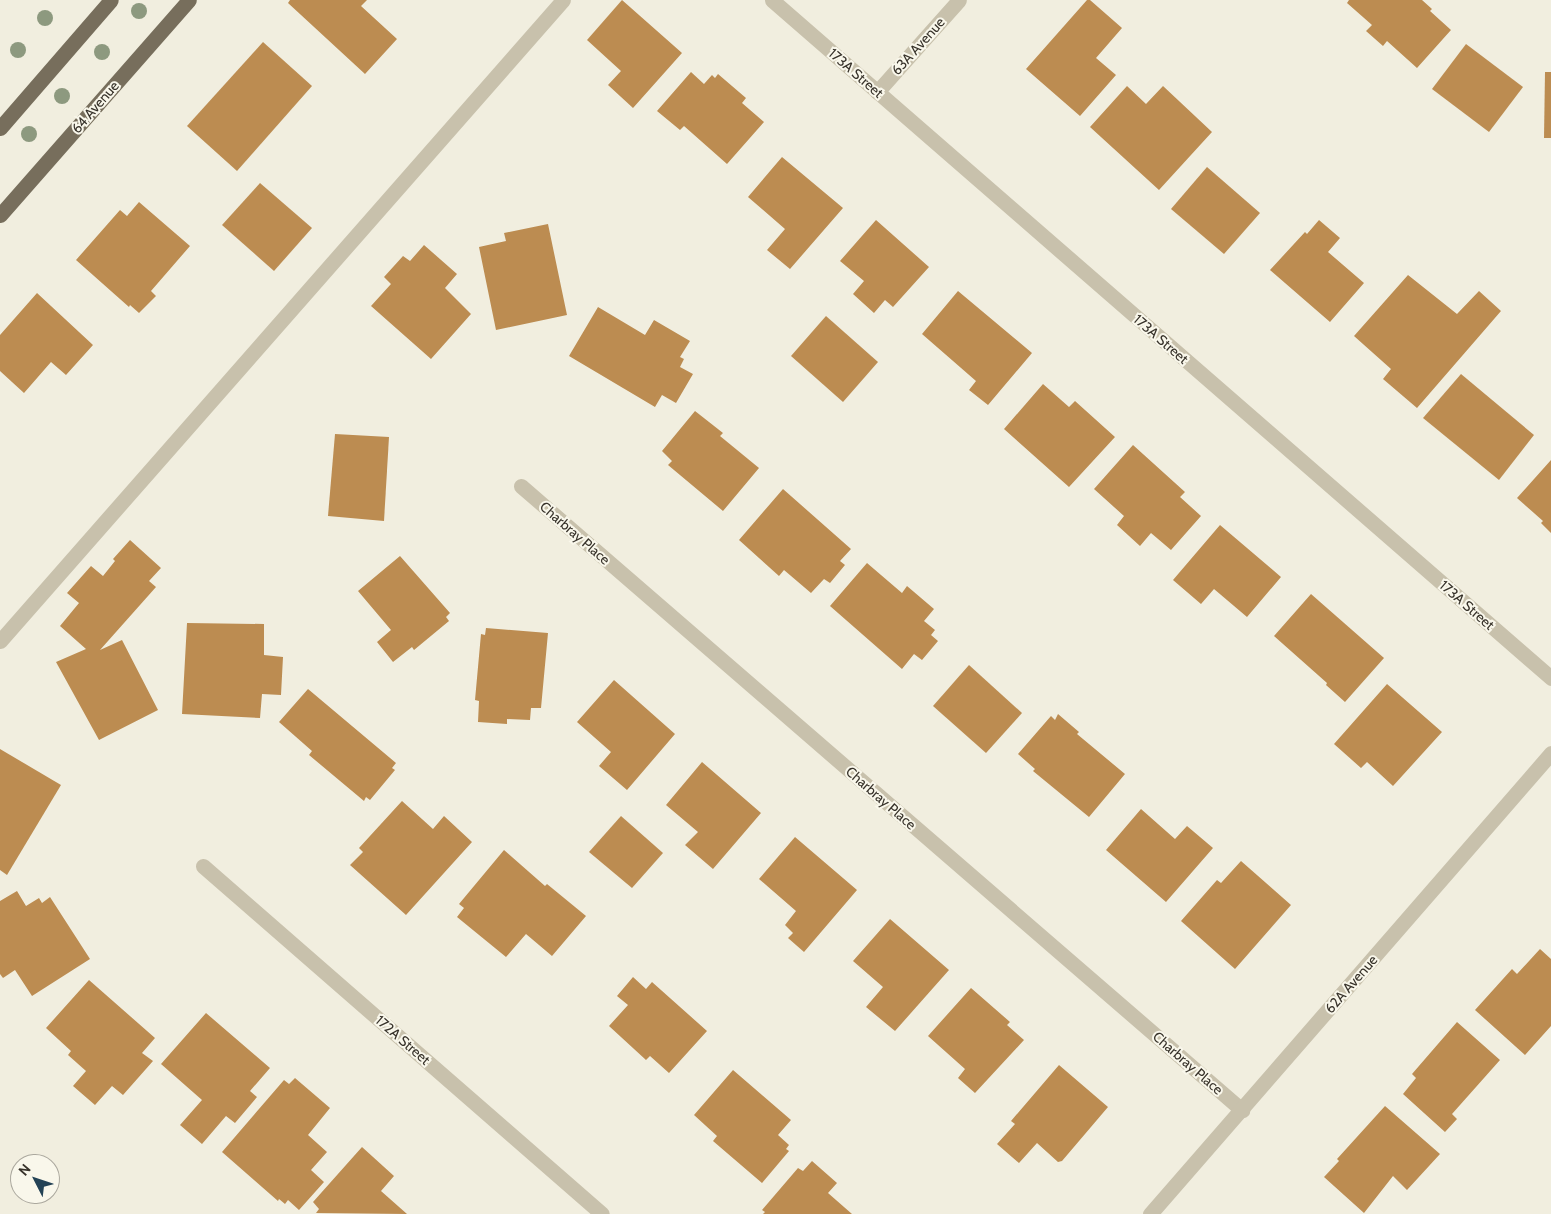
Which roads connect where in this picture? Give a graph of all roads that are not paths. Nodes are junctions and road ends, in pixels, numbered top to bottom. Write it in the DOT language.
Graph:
graph roads {
  1 [pos="111,0"];
  2 [pos="189,0"];
  3 [pos="563,0"];
  4 [pos="772,0"];
  5 [pos="959,0"];
  6 [pos="877,92"];
  7 [pos="0,128"];
  8 [pos="0,215"];
  9 [pos="521,486"];
  10 [pos="0,641"];
  11 [pos="1551,678"];
  12 [pos="1551,753"];
  13 [pos="203,866"];
  14 [pos="1242,1110"];
  15 [pos="602,1214"];
  16 [pos="1150,1214"];
  1 -- 7 [label="main road"];
  2 -- 8 [label="main road, 64 Avenue"];
  3 -- 10 [label="street"];
  4 -- 6 [label="street, 173A Street"];
  5 -- 6 [label="street, 63A Avenue"];
  6 -- 11 [label="street, 173A Street"];
  9 -- 14 [label="street, Charbray Place"];
  12 -- 14 [label="street, 62A Avenue"];
  13 -- 15 [label="street, 172A Street"];
  14 -- 16 [label="street, 62A Avenue"];
}
